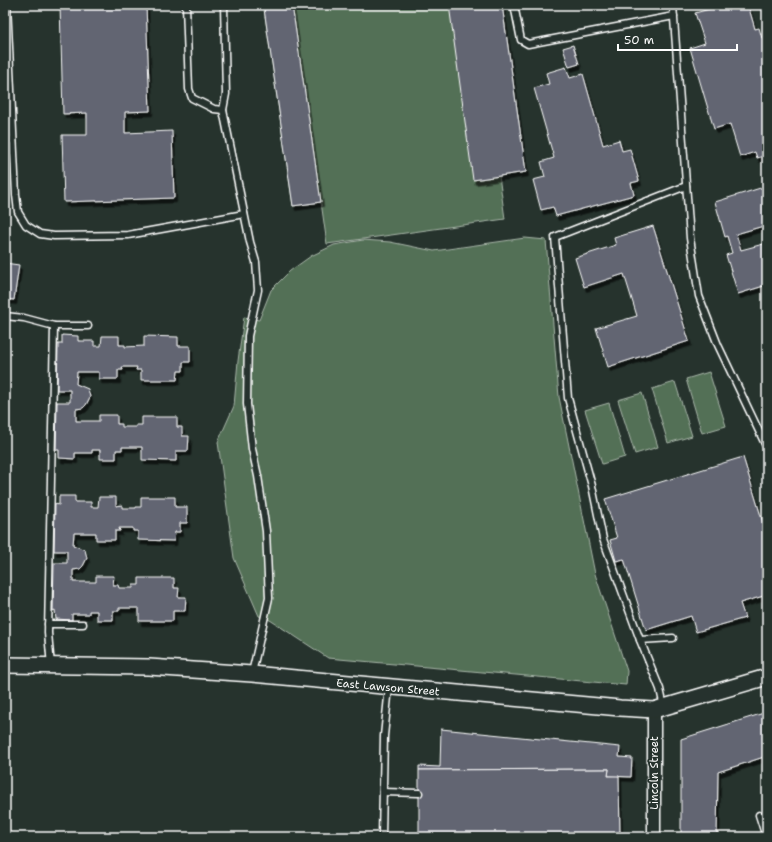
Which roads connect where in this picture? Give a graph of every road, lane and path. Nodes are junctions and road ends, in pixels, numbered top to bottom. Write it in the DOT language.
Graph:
graph roads {
  1 [pos="7,5"];
  2 [pos="186,5"];
  3 [pos="224,5"];
  4 [pos="514,5"];
  5 [pos="673,5"];
  6 [pos="674,16"];
  7 [pos="223,110"];
  8 [pos="5,140"];
  9 [pos="13,140"];
  10 [pos="686,186"];
  11 [pos="244,214"];
  12 [pos="5,316"];
  13 [pos="54,326"];
  14 [pos="88,326"];
  15 [pos="767,448"];
  16 [pos="48,624"];
  17 [pos="83,624"];
  18 [pos="673,638"];
  19 [pos="640,640"];
  20 [pos="5,665"];
  21 [pos="51,666"];
  22 [pos="252,674"];
  23 [pos="767,677"];
  24 [pos="389,687"];
  25 [pos="659,708"];
  26 [pos="383,792"];
  27 [pos="419,793"];
  28 [pos="759,815"];
  29 [pos="382,837"];
  30 [pos="654,837"];
  31 [pos="766,837"];
  1 -- 9 [label="lane"];
  2 -- 7 [label="lane"];
  3 -- 7 [label="lane"];
  4 -- 6 [label="lane"];
  5 -- 6 [label="lane"];
  6 -- 10 [label="lane"];
  7 -- 11 [label="lane"];
  8 -- 9 [label="lane"];
  9 -- 11 [label="lane"];
  10 -- 15 [label="lane"];
  10 -- 19 [label="lane"];
  11 -- 22 [label="lane"];
  12 -- 13 [label="lane"];
  13 -- 14 [label="lane"];
  13 -- 16 [label="lane"];
  16 -- 17 [label="lane"];
  16 -- 21 [label="lane"];
  18 -- 19 [label="lane"];
  19 -- 25 [label="lane"];
  20 -- 21 [label="street, East Lawson Street"];
  21 -- 22 [label="street, East Lawson Street"];
  22 -- 24 [label="street, East Lawson Street"];
  23 -- 25 [label="street, East Lawson Street"];
  24 -- 25 [label="street, East Lawson Street"];
  24 -- 26 [label="lane"];
  25 -- 30 [label="street, Lincoln Street"];
  26 -- 27 [label="lane"];
  26 -- 29 [label="lane"];
  28 -- 31 [label="lane"];
}
